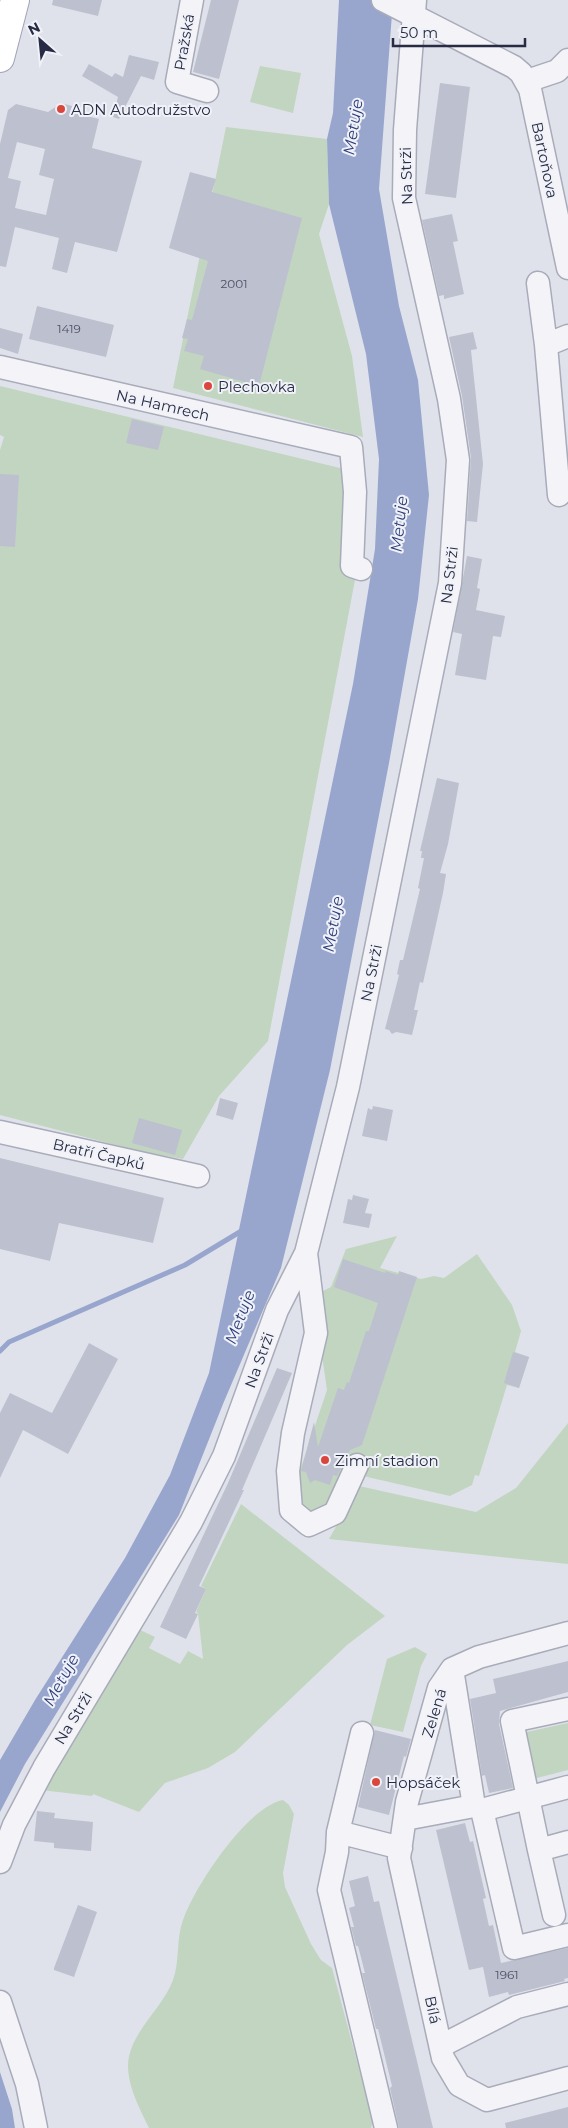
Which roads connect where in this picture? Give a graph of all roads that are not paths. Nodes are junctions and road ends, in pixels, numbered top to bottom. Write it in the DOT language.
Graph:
graph roads {
  1 [pos="15,0"];
  2 [pos="192,0"];
  3 [pos="383,0"];
  4 [pos="411,9"];
  5 [pos="0,58"];
  6 [pos="568,60"];
  7 [pos="527,81"];
  8 [pos="207,91"];
  9 [pos="568,268"];
  10 [pos="538,283"];
  11 [pos="568,336"];
  12 [pos="546,345"];
  13 [pos="0,367"];
  14 [pos="558,495"];
  15 [pos="361,568"];
  16 [pos="0,1132"];
  17 [pos="198,1176"];
  18 [pos="306,1253"];
  19 [pos="357,1465"];
  20 [pos="568,1633"];
  21 [pos="452,1669"];
  22 [pos="568,1708"];
  23 [pos="362,1733"];
  24 [pos="568,1787"];
  25 [pos="528,1798"];
  26 [pos="478,1808"];
  27 [pos="404,1819"];
  28 [pos="338,1832"];
  29 [pos="568,1842"];
  30 [pos="401,1848"];
  31 [pos="539,1850"];
  32 [pos="0,1862"];
  33 [pos="554,1915"];
  34 [pos="568,1935"];
  35 [pos="568,1994"];
  36 [pos="0,2002"];
  37 [pos="441,2046"];
  38 [pos="567,2080"];
  39 [pos="36,2128"];
  40 [pos="386,2128"];
  1 -- 5 [label="main road"];
  2 -- 8 [label="street, Pražská"];
  3 -- 4 [label="street"];
  4 -- 7 [label="street"];
  4 -- 18 [label="street, Na Strži"];
  6 -- 7 [label="street"];
  7 -- 9 [label="street, Bartoňova"];
  10 -- 12 [label="street"];
  11 -- 12 [label="street"];
  12 -- 14 [label="street"];
  13 -- 15 [label="street, Na Hamrech"];
  16 -- 17 [label="street, Bratří Čapků"];
  18 -- 19 [label="street"];
  18 -- 32 [label="street, Na Strži"];
  20 -- 21 [label="street, Zelená"];
  21 -- 26 [label="street"];
  21 -- 27 [label="street, Zelená"];
  22 -- 25 [label="street"];
  23 -- 28 [label="street"];
  24 -- 25 [label="street"];
  25 -- 26 [label="street"];
  25 -- 31 [label="street"];
  26 -- 27 [label="street"];
  26 -- 34 [label="street"];
  27 -- 30 [label="street, Bílá"];
  28 -- 30 [label="street"];
  28 -- 40 [label="street"];
  29 -- 31 [label="street"];
  30 -- 37 [label="street, Bílá"];
  31 -- 33 [label="street"];
  35 -- 37 [label="street"];
  36 -- 39 [label="street"];
  37 -- 38 [label="street, Bílá"];
}
